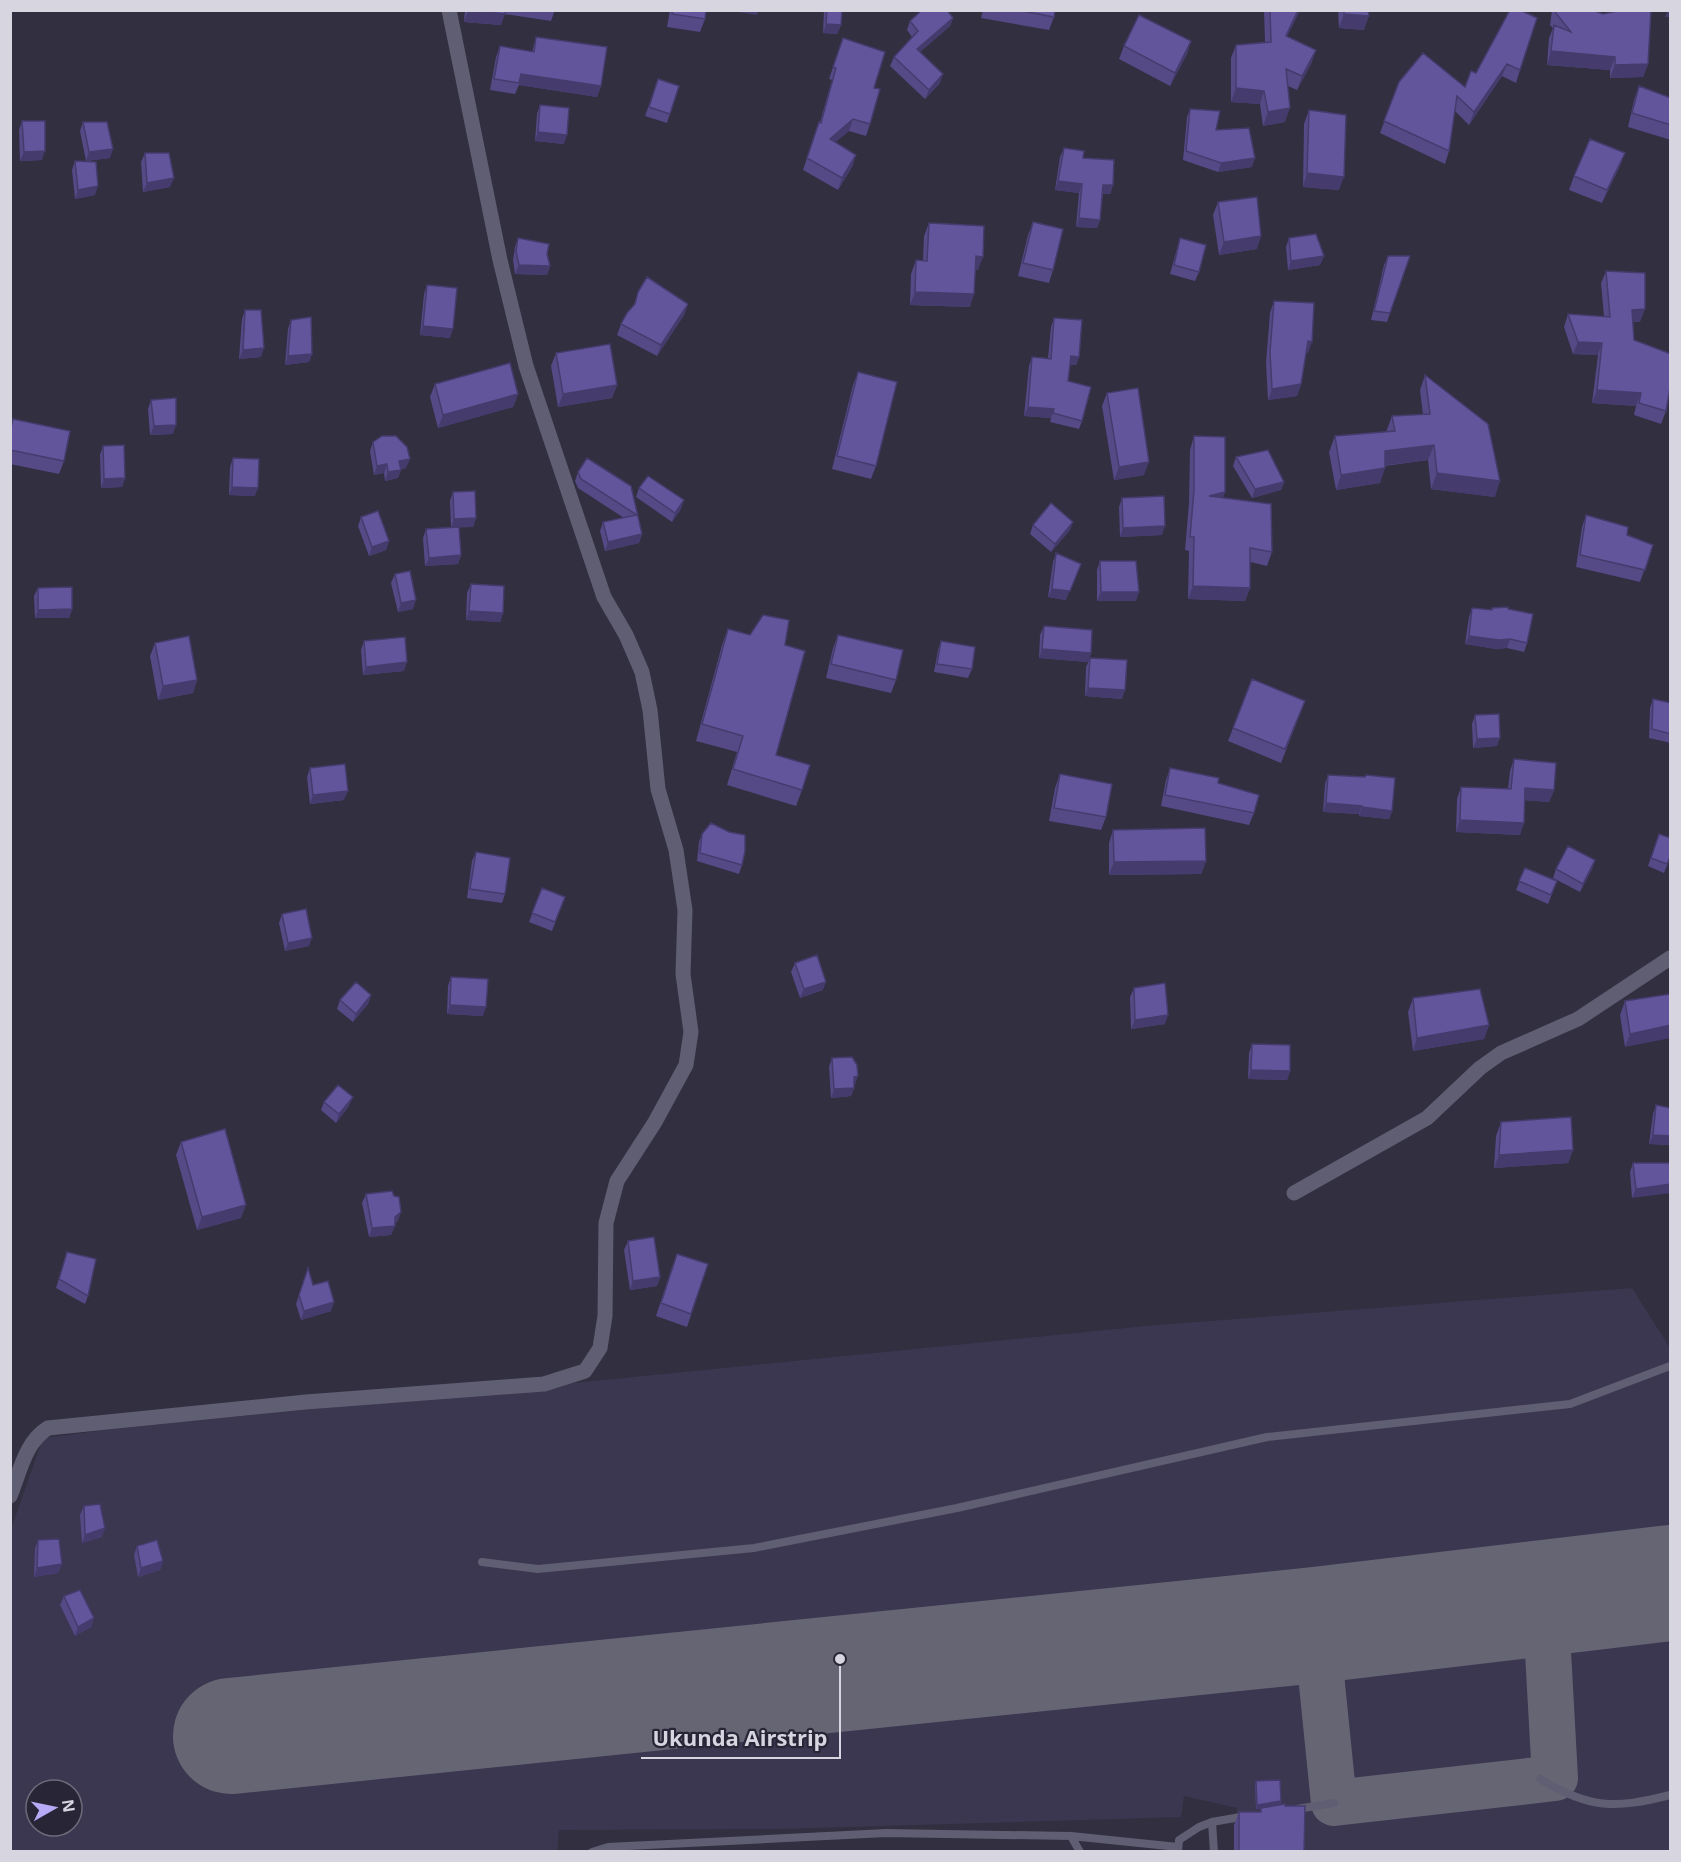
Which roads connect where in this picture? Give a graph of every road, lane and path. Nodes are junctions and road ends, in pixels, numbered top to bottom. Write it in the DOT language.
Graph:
graph roads {
  1 [pos="449,10"];
  2 [pos="1671,958"];
  3 [pos="1294,1193"];
  4 [pos="1671,1366"];
  5 [pos="10,1496"];
  6 [pos="482,1562"];
  7 [pos="1540,1779"];
  8 [pos="1671,1795"];
  9 [pos="1334,1803"];
  10 [pos="1291,1810"];
  11 [pos="1258,1814"];
  12 [pos="1212,1822"];
  13 [pos="1071,1836"];
  14 [pos="1178,1849"];
  15 [pos="592,1851"];
  16 [pos="1080,1851"];
  17 [pos="1214,1851"];
  1 -- 5 [label="street"];
  2 -- 3 [label="street"];
  4 -- 6 [label="lane"];
  7 -- 8 [label="lane"];
  9 -- 10 [label="lane"];
  11 -- 12 [label="lane"];
  12 -- 14 [label="lane"];
  12 -- 17 [label="lane"];
  13 -- 14 [label="lane"];
  13 -- 15 [label="lane"];
  13 -- 16 [label="lane"];
}
